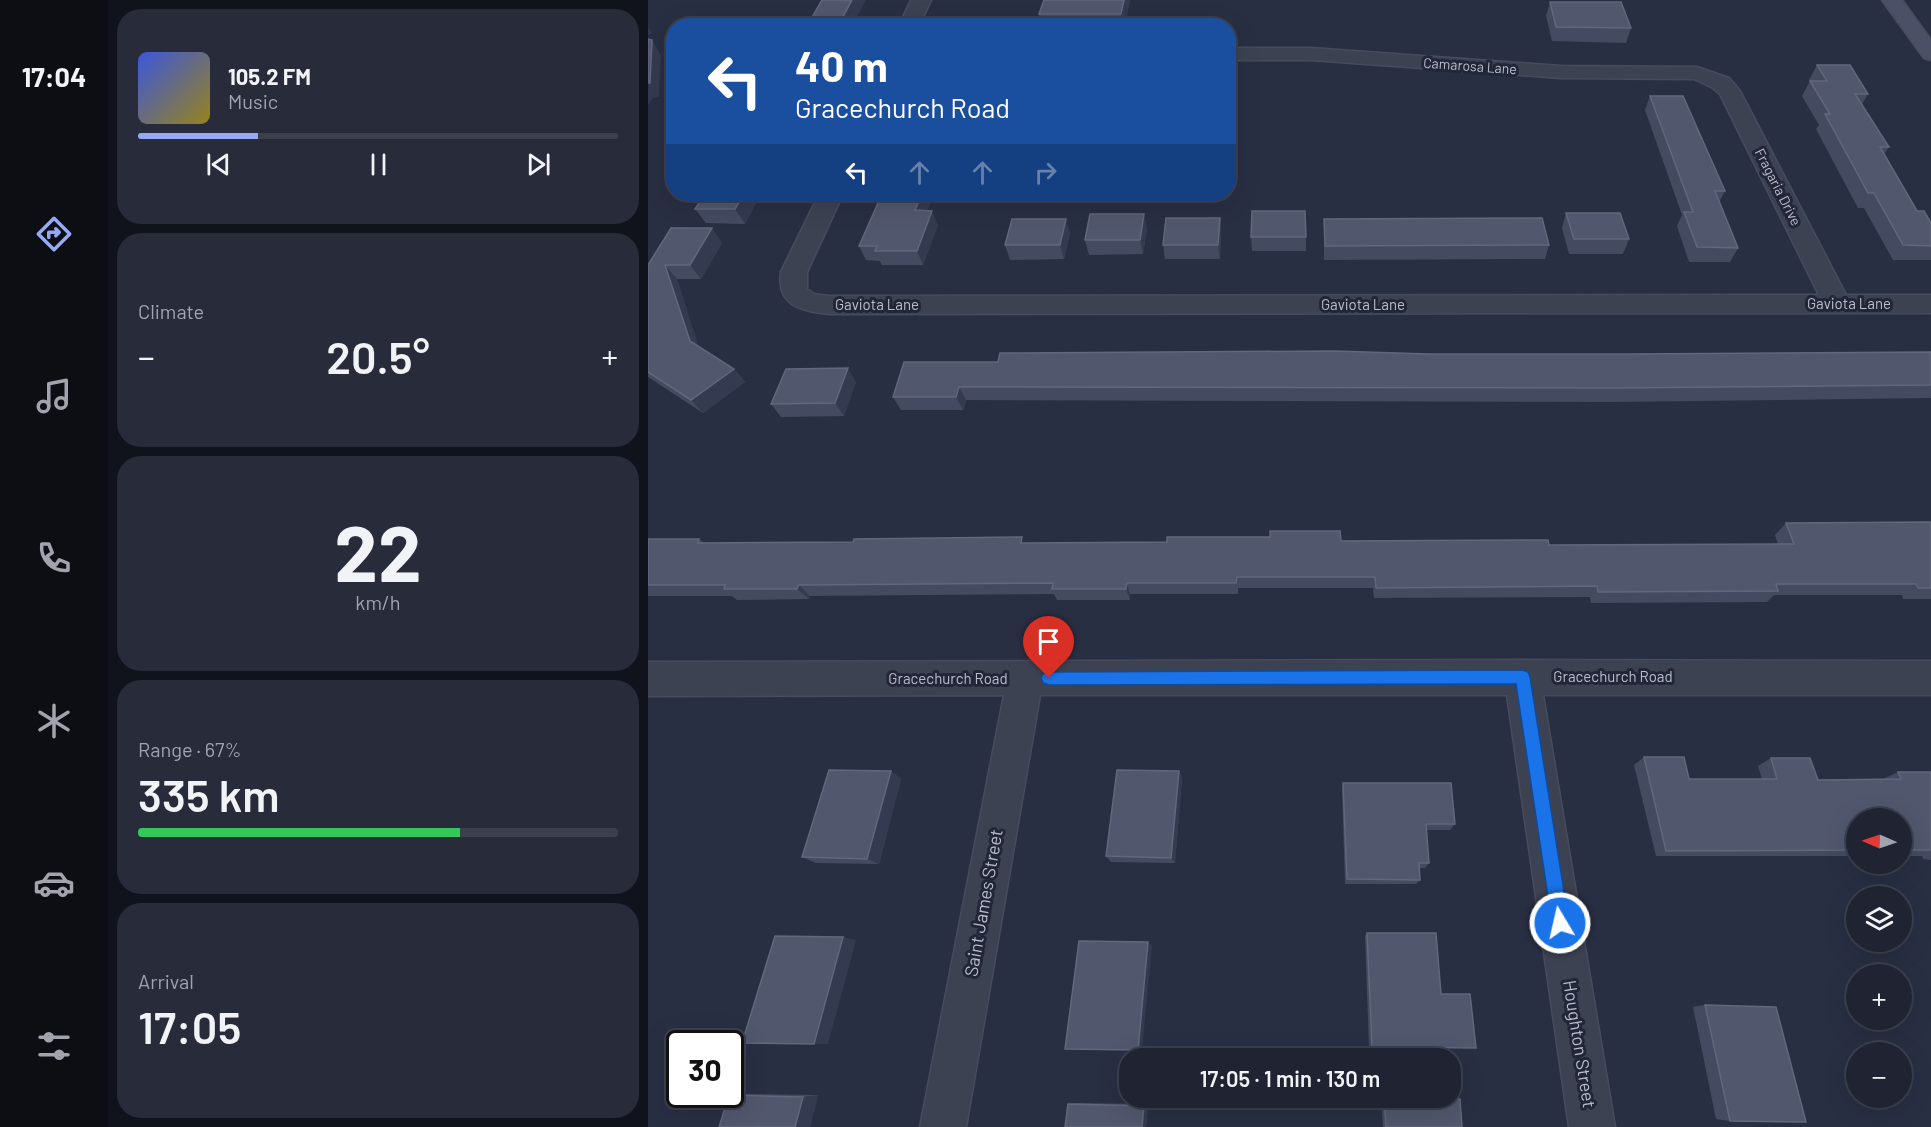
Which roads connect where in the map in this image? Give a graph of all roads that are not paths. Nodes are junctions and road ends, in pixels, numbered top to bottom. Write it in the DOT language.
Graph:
graph roads {
  1 [pos="921,0"];
  2 [pos="1892,0"];
  3 [pos="913,18"];
  4 [pos="1236,54"];
  5 [pos="1931,54"];
  6 [pos="1711,77"];
  7 [pos="828,201"];
  8 [pos="1837,304"];
  9 [pos="1931,304"];
  10 [pos="1522,677"];
  11 [pos="1931,678"];
  12 [pos="648,679"];
  13 [pos="1025,679"];
  14 [pos="943,1127"];
  15 [pos="1592,1127"];
  1 -- 3 [label="street"];
  2 -- 5 [label="street"];
  4 -- 6 [label="street, Camarosa Lane"];
  6 -- 8 [label="street, Fragaria Drive"];
  7 -- 8 [label="street, Gaviota Lane"];
  8 -- 9 [label="street, Gaviota Lane"];
  10 -- 11 [label="street, Gracechurch Road"];
  10 -- 13 [label="street, Gracechurch Road"];
  10 -- 15 [label="street, Houghton Street"];
  12 -- 13 [label="street, Gracechurch Road"];
  13 -- 14 [label="street, Saint James Street"];
}
